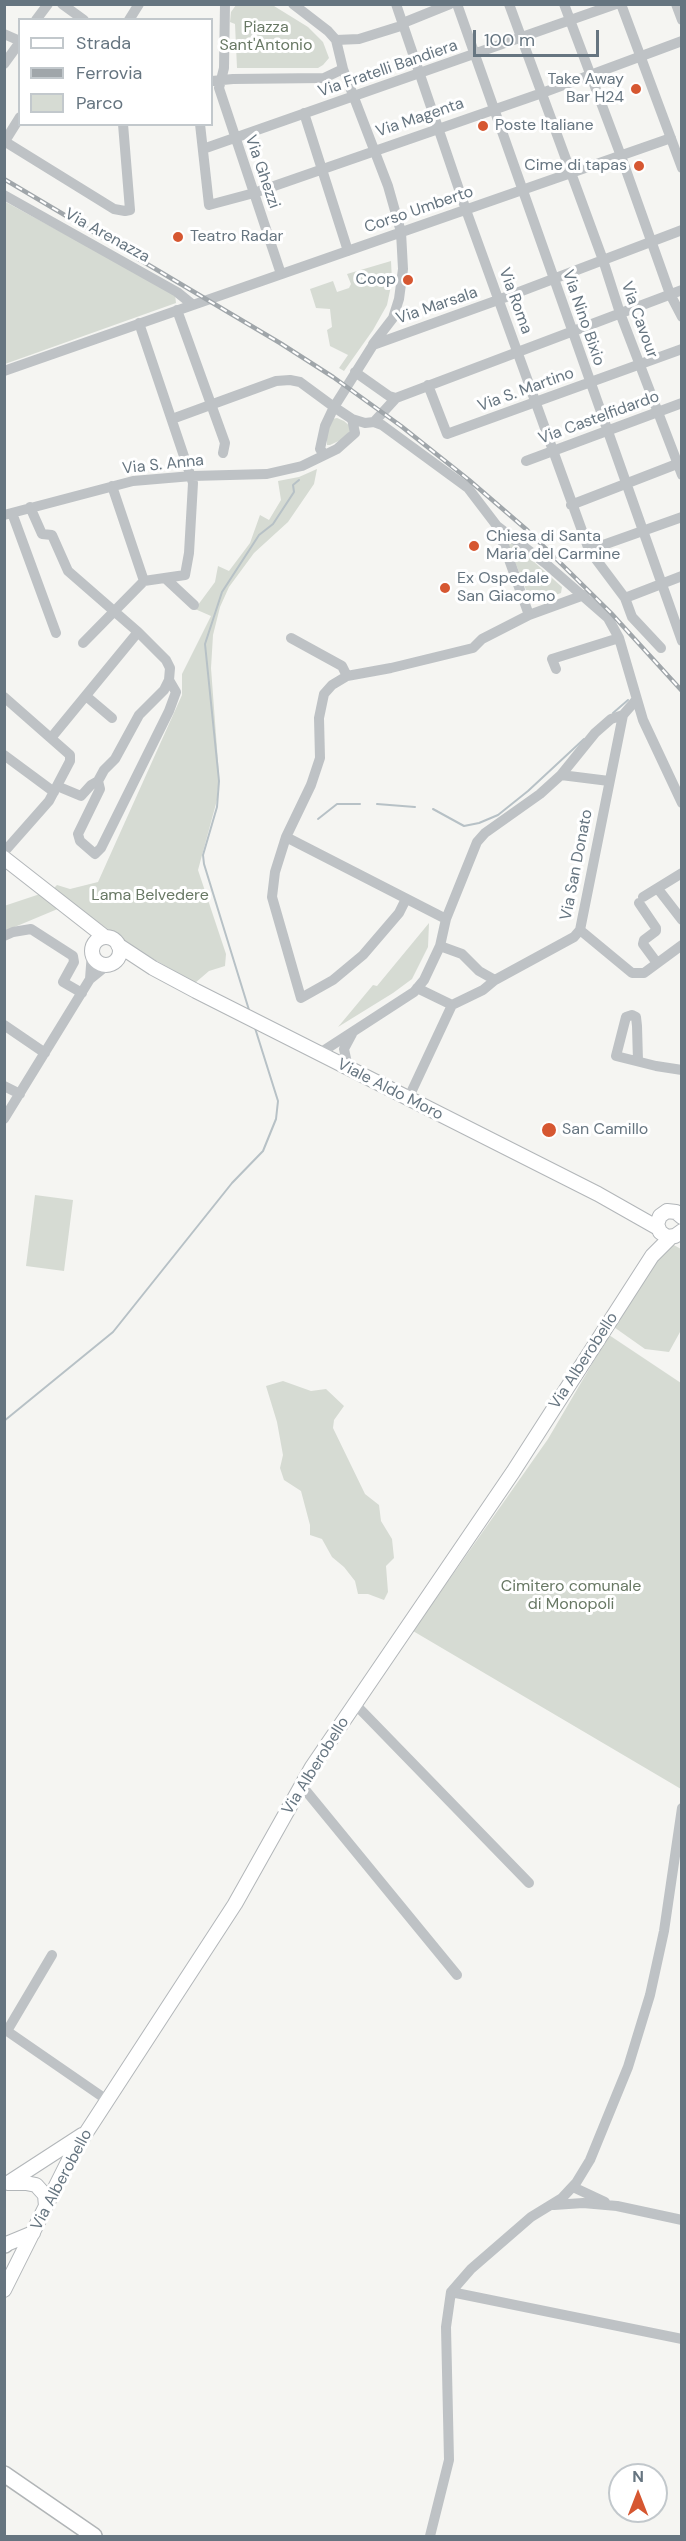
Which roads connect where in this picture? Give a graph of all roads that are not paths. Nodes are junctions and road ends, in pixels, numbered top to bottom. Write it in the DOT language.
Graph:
graph roads {
  1 [pos="48,4"];
  2 [pos="62,4"];
  3 [pos="140,4"];
  4 [pos="225,4"];
  5 [pos="293,4"];
  6 [pos="396,4"];
  7 [pos="450,4"];
  8 [pos="457,4"];
  9 [pos="509,4"];
  10 [pos="564,4"];
  11 [pos="618,4"];
  12 [pos="676,4"];
  13 [pos="38,18"];
  14 [pos="81,18"];
  15 [pos="130,18"];
  16 [pos="681,20"];
  17 [pos="570,21"];
  18 [pos="403,24"];
  19 [pos="4,34"];
  20 [pos="522,38"];
  21 [pos="18,40"];
  22 [pos="336,40"];
  23 [pos="681,41"];
  24 [pos="18,44"];
  25 [pos="475,55"];
  26 [pos="640,56"];
  27 [pos="4,64"];
  28 [pos="343,69"];
  29 [pos="420,74"];
  30 [pos="590,74"];
  31 [pos="217,81"];
  32 [pos="542,93"];
  33 [pos="354,96"];
  34 [pos="494,109"];
  35 [pos="304,113"];
  36 [pos="18,120"];
  37 [pos="123,126"];
  38 [pos="200,126"];
  39 [pos="438,128"];
  40 [pos="671,138"];
  41 [pos="235,139"];
  42 [pos="5,141"];
  43 [pos="203,149"];
  44 [pos="374,150"];
  45 [pos="621,156"];
  46 [pos="322,168"];
  47 [pos="681,168"];
  48 [pos="570,173"];
  49 [pos="522,190"];
  50 [pos="254,193"];
  51 [pos="4,195"];
  52 [pos="466,210"];
  53 [pos="681,230"];
  54 [pos="401,232"];
  55 [pos="652,242"];
  56 [pos="348,250"];
  57 [pos="603,260"];
  58 [pos="281,274"];
  59 [pos="554,279"];
  60 [pos="681,290"];
  61 [pos="670,294"];
  62 [pos="498,300"];
  63 [pos="193,304"];
  64 [pos="177,310"];
  65 [pos="620,313"];
  66 [pos="681,317"];
  67 [pos="139,323"];
  68 [pos="572,331"];
  69 [pos="373,345"];
  70 [pos="681,349"];
  71 [pos="517,351"];
  72 [pos="639,365"];
  73 [pos="4,371"];
  74 [pos="355,372"];
  75 [pos="590,383"];
  76 [pos="428,385"];
  77 [pos="396,398"];
  78 [pos="535,403"];
  79 [pos="681,404"];
  80 [pos="212,405"];
  81 [pos="334,407"];
  82 [pos="658,412"];
  83 [pos="172,419"];
  84 [pos="352,419"];
  85 [pos="378,423"];
  86 [pos="607,431"];
  87 [pos="348,442"];
  88 [pos="552,451"];
  89 [pos="223,453"];
  90 [pos="325,455"];
  91 [pos="526,461"];
  92 [pos="679,463"];
  93 [pos="681,475"];
  94 [pos="192,476"];
  95 [pos="625,483"];
  96 [pos="112,486"];
  97 [pos="572,505"];
  98 [pos="30,507"];
  99 [pos="8,514"];
  100 [pos="681,517"];
  101 [pos="497,526"];
  102 [pos="642,531"];
  103 [pos="589,550"];
  104 [pos="681,576"];
  105 [pos="165,578"];
  106 [pos="144,581"];
  107 [pos="660,584"];
  108 [pos="584,595"];
  109 [pos="625,598"];
  110 [pos="194,604"];
  111 [pos="115,612"];
  112 [pos="529,615"];
  113 [pos="138,632"];
  114 [pos="56,633"];
  115 [pos="291,638"];
  116 [pos="619,638"];
  117 [pos="681,641"];
  118 [pos="83,643"];
  119 [pos="661,648"];
  120 [pos="556,669"];
  121 [pos="347,676"];
  122 [pos="169,680"];
  123 [pos="86,696"];
  124 [pos="4,697"];
  125 [pos="636,700"];
  126 [pos="624,715"];
  127 [pos="112,718"];
  128 [pos="51,738"];
  129 [pos="4,755"];
  130 [pos="561,775"];
  131 [pos="98,781"];
  132 [pos="609,781"];
  133 [pos="56,789"];
  134 [pos="681,803"];
  135 [pos="286,837"];
  136 [pos="4,852"];
  137 [pos="4,858"];
  138 [pos="681,873"];
  139 [pos="658,889"];
  140 [pos="406,899"];
  141 [pos="73,911"];
  142 [pos="681,920"];
  143 [pos="445,924"];
  144 [pos="580,930"];
  145 [pos="4,936"];
  146 [pos="105,937"];
  147 [pos="118,945"];
  148 [pos="681,945"];
  149 [pos="440,946"];
  150 [pos="92,950"];
  151 [pos="462,954"];
  152 [pos="657,963"];
  153 [pos="110,964"];
  154 [pos="153,968"];
  155 [pos="90,979"];
  156 [pos="495,980"];
  157 [pos="417,988"];
  158 [pos="82,993"];
  159 [pos="452,1005"];
  160 [pos="4,1025"];
  161 [pos="354,1031"];
  162 [pos="45,1053"];
  163 [pos="320,1053"];
  164 [pos="638,1061"];
  165 [pos="348,1068"];
  166 [pos="681,1070"];
  167 [pos="4,1086"];
  168 [pos="20,1094"];
  169 [pos="408,1099"];
  170 [pos="4,1119"];
  171 [pos="627,1211"];
  172 [pos="674,1213"];
  173 [pos="671,1234"];
  174 [pos="355,1704"];
  175 [pos="302,1786"];
  176 [pos="681,1808"];
  177 [pos="529,1883"];
  178 [pos="52,1956"];
  179 [pos="457,1975"];
  180 [pos="107,2100"];
  181 [pos="86,2132"];
  182 [pos="580,2177"];
  183 [pos="6,2184"];
  184 [pos="571,2189"];
  185 [pos="588,2200"];
  186 [pos="551,2205"];
  187 [pos="46,2206"];
  188 [pos="681,2220"];
  189 [pos="33,2233"];
  190 [pos="4,2245"];
  191 [pos="4,2290"];
  192 [pos="451,2292"];
  193 [pos="681,2339"];
  194 [pos="4,2474"];
  195 [pos="4,2487"];
  196 [pos="77,2536"];
  197 [pos="94,2536"];
  198 [pos="430,2536"];
  1 -- 13 [label="street"];
  2 -- 14 [label="street"];
  3 -- 15 [label="street"];
  4 -- 31 [label="street, Via Ghezzi"];
  5 -- 22 [label="street"];
  6 -- 18 [label="street, Via Roma"];
  7 -- 18 [label="street"];
  8 -- 25 [label="street, Via Nino Bixio"];
  9 -- 20 [label="street, Via Cavour"];
  10 -- 17 [label="street"];
  11 -- 17 [label="street, Via Fratelli Bandiera"];
  11 -- 26 [label="street"];
  12 -- 16 [label="street"];
  17 -- 20 [label="street, Via Fratelli Bandiera"];
  17 -- 30 [label="street"];
  18 -- 22 [label="street"];
  18 -- 29 [label="street, Via Roma"];
  19 -- 21 [label="street"];
  20 -- 25 [label="street, Via Fratelli Bandiera"];
  20 -- 32 [label="street, Via Cavour"];
  22 -- 28 [label="street"];
  23 -- 26 [label="street, Via Magenta"];
  24 -- 27 [label="street"];
  25 -- 29 [label="street, Via Fratelli Bandiera"];
  25 -- 34 [label="street, Via Nino Bixio"];
  26 -- 30 [label="street, Via Magenta"];
  26 -- 40 [label="street"];
  28 -- 31 [label="street"];
  28 -- 33 [label="street"];
  29 -- 33 [label="street, Via Fratelli Bandiera"];
  29 -- 39 [label="street, Via Roma"];
  30 -- 32 [label="street, Via Magenta"];
  30 -- 45 [label="street"];
  31 -- 41 [label="street, Via Ghezzi"];
  32 -- 34 [label="street, Via Magenta"];
  32 -- 48 [label="street, Via Cavour"];
  33 -- 35 [label="street, Via Fratelli Bandiera"];
  33 -- 44 [label="street"];
  34 -- 39 [label="street, Via Magenta"];
  34 -- 49 [label="street, Via Nino Bixio"];
  35 -- 41 [label="street, Via Fratelli Bandiera"];
  35 -- 46 [label="street"];
  36 -- 42 [label="street"];
  37 -- 42 [label="street"];
  38 -- 43 [label="street"];
  39 -- 44 [label="street, Via Magenta"];
  39 -- 52 [label="street, Via Roma"];
  40 -- 45 [label="street, Corso Umberto"];
  40 -- 47 [label="street"];
  41 -- 43 [label="street, Via Fratelli Bandiera"];
  41 -- 50 [label="street, Via Ghezzi"];
  43 -- 50 [label="street, Via Magenta"];
  44 -- 46 [label="street, Via Magenta"];
  44 -- 54 [label="street"];
  45 -- 48 [label="street, Corso Umberto"];
  45 -- 55 [label="street"];
  46 -- 50 [label="street, Via Magenta"];
  46 -- 56 [label="street"];
  48 -- 49 [label="street, Corso Umberto"];
  48 -- 57 [label="street, Via Cavour"];
  49 -- 52 [label="street, Corso Umberto"];
  49 -- 59 [label="street, Via Nino Bixio"];
  50 -- 58 [label="street, Via Ghezzi"];
  51 -- 63 [label="street, Via Arenazza"];
  52 -- 54 [label="street, Corso Umberto"];
  52 -- 62 [label="street, Via Roma"];
  53 -- 55 [label="street, Via Marsala"];
  54 -- 56 [label="street, Corso Umberto"];
  54 -- 69 [label="street"];
  55 -- 57 [label="street, Via Marsala"];
  55 -- 61 [label="street"];
  56 -- 58 [label="street, Corso Umberto"];
  57 -- 59 [label="street, Via Marsala"];
  57 -- 65 [label="street, Via Cavour"];
  58 -- 63 [label="street, Corso Umberto"];
  59 -- 62 [label="street, Via Marsala"];
  59 -- 68 [label="street, Via Nino Bixio"];
  60 -- 61 [label="street"];
  61 -- 65 [label="street"];
  61 -- 66 [label="street"];
  62 -- 69 [label="street, Via Marsala"];
  62 -- 71 [label="street, Via Roma"];
  63 -- 64 [label="street, Corso Umberto"];
  64 -- 67 [label="street, Corso Umberto"];
  64 -- 80 [label="street"];
  65 -- 68 [label="street"];
  65 -- 72 [label="street, Via Cavour"];
  67 -- 73 [label="street, Corso Umberto"];
  67 -- 83 [label="street"];
  68 -- 71 [label="street"];
  68 -- 75 [label="street, Via Nino Bixio"];
  69 -- 74 [label="street"];
  70 -- 72 [label="street, Via S. Martino"];
  71 -- 76 [label="street"];
  71 -- 78 [label="street, Via Roma"];
  72 -- 75 [label="street, Via S. Martino"];
  72 -- 82 [label="street, Via Cavour"];
  74 -- 77 [label="street"];
  74 -- 81 [label="street"];
  75 -- 78 [label="street, Via S. Martino"];
  75 -- 86 [label="street, Via Nino Bixio"];
  76 -- 77 [label="street"];
  76 -- 78 [label="street, Via S. Martino"];
  77 -- 85 [label="street"];
  78 -- 88 [label="street, Via Roma"];
  79 -- 82 [label="street, Via Castelfidardo"];
  80 -- 81 [label="street"];
  80 -- 83 [label="street"];
  80 -- 89 [label="street"];
  81 -- 84 [label="street"];
  81 -- 90 [label="street"];
  82 -- 86 [label="street, Via Castelfidardo"];
  82 -- 92 [label="street, Via Cavour"];
  83 -- 94 [label="street"];
  84 -- 85 [label="street"];
  84 -- 87 [label="street"];
  85 -- 87 [label="street, Via S. Anna"];
  85 -- 101 [label="street"];
  86 -- 88 [label="street, Via Castelfidardo"];
  86 -- 95 [label="street, Via Nino Bixio"];
  87 -- 90 [label="street, Via S. Anna"];
  88 -- 91 [label="street, Via Castelfidardo"];
  88 -- 97 [label="street, Via Roma"];
  90 -- 94 [label="street, Via S. Anna"];
  92 -- 93 [label="street, Via Cavour"];
  92 -- 95 [label="street"];
  94 -- 96 [label="street, Via S. Anna"];
  94 -- 105 [label="street"];
  95 -- 97 [label="street"];
  95 -- 102 [label="street, Via Nino Bixio"];
  96 -- 98 [label="street, Via S. Anna"];
  96 -- 106 [label="street"];
  97 -- 103 [label="street, Via Roma"];
  98 -- 99 [label="street, Via S. Anna"];
  98 -- 111 [label="street"];
  99 -- 114 [label="street"];
  100 -- 102 [label="street"];
  101 -- 108 [label="street"];
  101 -- 112 [label="street"];
  102 -- 103 [label="street"];
  102 -- 107 [label="street, Via Nino Bixio"];
  103 -- 109 [label="street, Via Roma"];
  104 -- 107 [label="street"];
  105 -- 106 [label="street"];
  105 -- 110 [label="street"];
  106 -- 111 [label="street"];
  107 -- 109 [label="street"];
  107 -- 117 [label="street, Via Nino Bixio"];
  108 -- 112 [label="street"];
  108 -- 116 [label="street"];
  109 -- 119 [label="street, Via Roma"];
  111 -- 113 [label="street"];
  111 -- 118 [label="street"];
  112 -- 121 [label="street"];
  113 -- 122 [label="street"];
  113 -- 123 [label="street"];
  115 -- 121 [label="street"];
  116 -- 120 [label="street"];
  116 -- 125 [label="street"];
  121 -- 135 [label="street"];
  122 -- 131 [label="street"];
  122 -- 131 [label="street"];
  123 -- 127 [label="street"];
  123 -- 128 [label="street"];
  124 -- 128 [label="street"];
  125 -- 126 [label="street, Via San Donato"];
  125 -- 134 [label="street"];
  126 -- 130 [label="street, Via San Donato"];
  126 -- 132 [label="street, Via San Donato"];
  128 -- 133 [label="street"];
  129 -- 133 [label="street"];
  130 -- 132 [label="street"];
  130 -- 143 [label="street, Via San Donato"];
  131 -- 133 [label="street"];
  132 -- 144 [label="street, Via San Donato"];
  133 -- 136 [label="street"];
  135 -- 140 [label="street"];
  135 -- 140 [label="street"];
  137 -- 141 [label="main road"];
  138 -- 139 [label="street"];
  139 -- 142 [label="street"];
  139 -- 152 [label="street"];
  140 -- 143 [label="street"];
  141 -- 146 [label="main road"];
  141 -- 150 [label="main road"];
  143 -- 149 [label="street, Via San Donato"];
  143 -- 151 [label="street"];
  144 -- 152 [label="street"];
  144 -- 156 [label="street, Via San Donato"];
  145 -- 158 [label="street"];
  146 -- 147 [label="main road"];
  146 -- 150 [label="main road"];
  147 -- 153 [label="main road"];
  147 -- 154 [label="main road, Viale Aldo Moro"];
  148 -- 152 [label="street"];
  149 -- 151 [label="street"];
  149 -- 157 [label="street, Via San Donato"];
  150 -- 153 [label="main road"];
  150 -- 155 [label="street"];
  151 -- 156 [label="street"];
  153 -- 154 [label="main road, Viale Aldo Moro"];
  153 -- 155 [label="street"];
  154 -- 163 [label="main road, Viale Aldo Moro"];
  155 -- 158 [label="street"];
  156 -- 159 [label="street, Via San Donato"];
  157 -- 159 [label="street"];
  157 -- 161 [label="street, Via San Donato"];
  158 -- 162 [label="street"];
  159 -- 169 [label="street"];
  160 -- 162 [label="street"];
  161 -- 163 [label="street, Via San Donato"];
  161 -- 165 [label="street"];
  162 -- 168 [label="street"];
  163 -- 165 [label="main road, Viale Aldo Moro"];
  164 -- 166 [label="street"];
  165 -- 169 [label="main road, Viale Aldo Moro"];
  167 -- 168 [label="street"];
  168 -- 170 [label="street"];
  169 -- 171 [label="main road, Viale Aldo Moro"];
  171 -- 172 [label="main road"];
  171 -- 173 [label="main road, Viale Aldo Moro"];
  172 -- 173 [label="main road"];
  173 -- 174 [label="main road, Via Alberobello"];
  174 -- 175 [label="main road, Via Alberobello"];
  174 -- 177 [label="street"];
  175 -- 179 [label="street"];
  175 -- 180 [label="main road, Via Alberobello"];
  176 -- 182 [label="street"];
  178 -- 180 [label="street"];
  180 -- 181 [label="main road, Via Alberobello"];
  181 -- 183 [label="main road"];
  181 -- 187 [label="main road, Via Alberobello"];
  182 -- 184 [label="street"];
  182 -- 185 [label="street"];
  183 -- 187 [label="main road"];
  184 -- 185 [label="street"];
  184 -- 186 [label="street"];
  185 -- 186 [label="street"];
  185 -- 188 [label="street"];
  186 -- 192 [label="street"];
  187 -- 189 [label="main road, Via Alberobello"];
  189 -- 190 [label="main road"];
  189 -- 191 [label="main road, Via Alberobello"];
  192 -- 193 [label="street"];
  192 -- 198 [label="street"];
  194 -- 197 [label="highway"];
  195 -- 196 [label="highway"];
}
